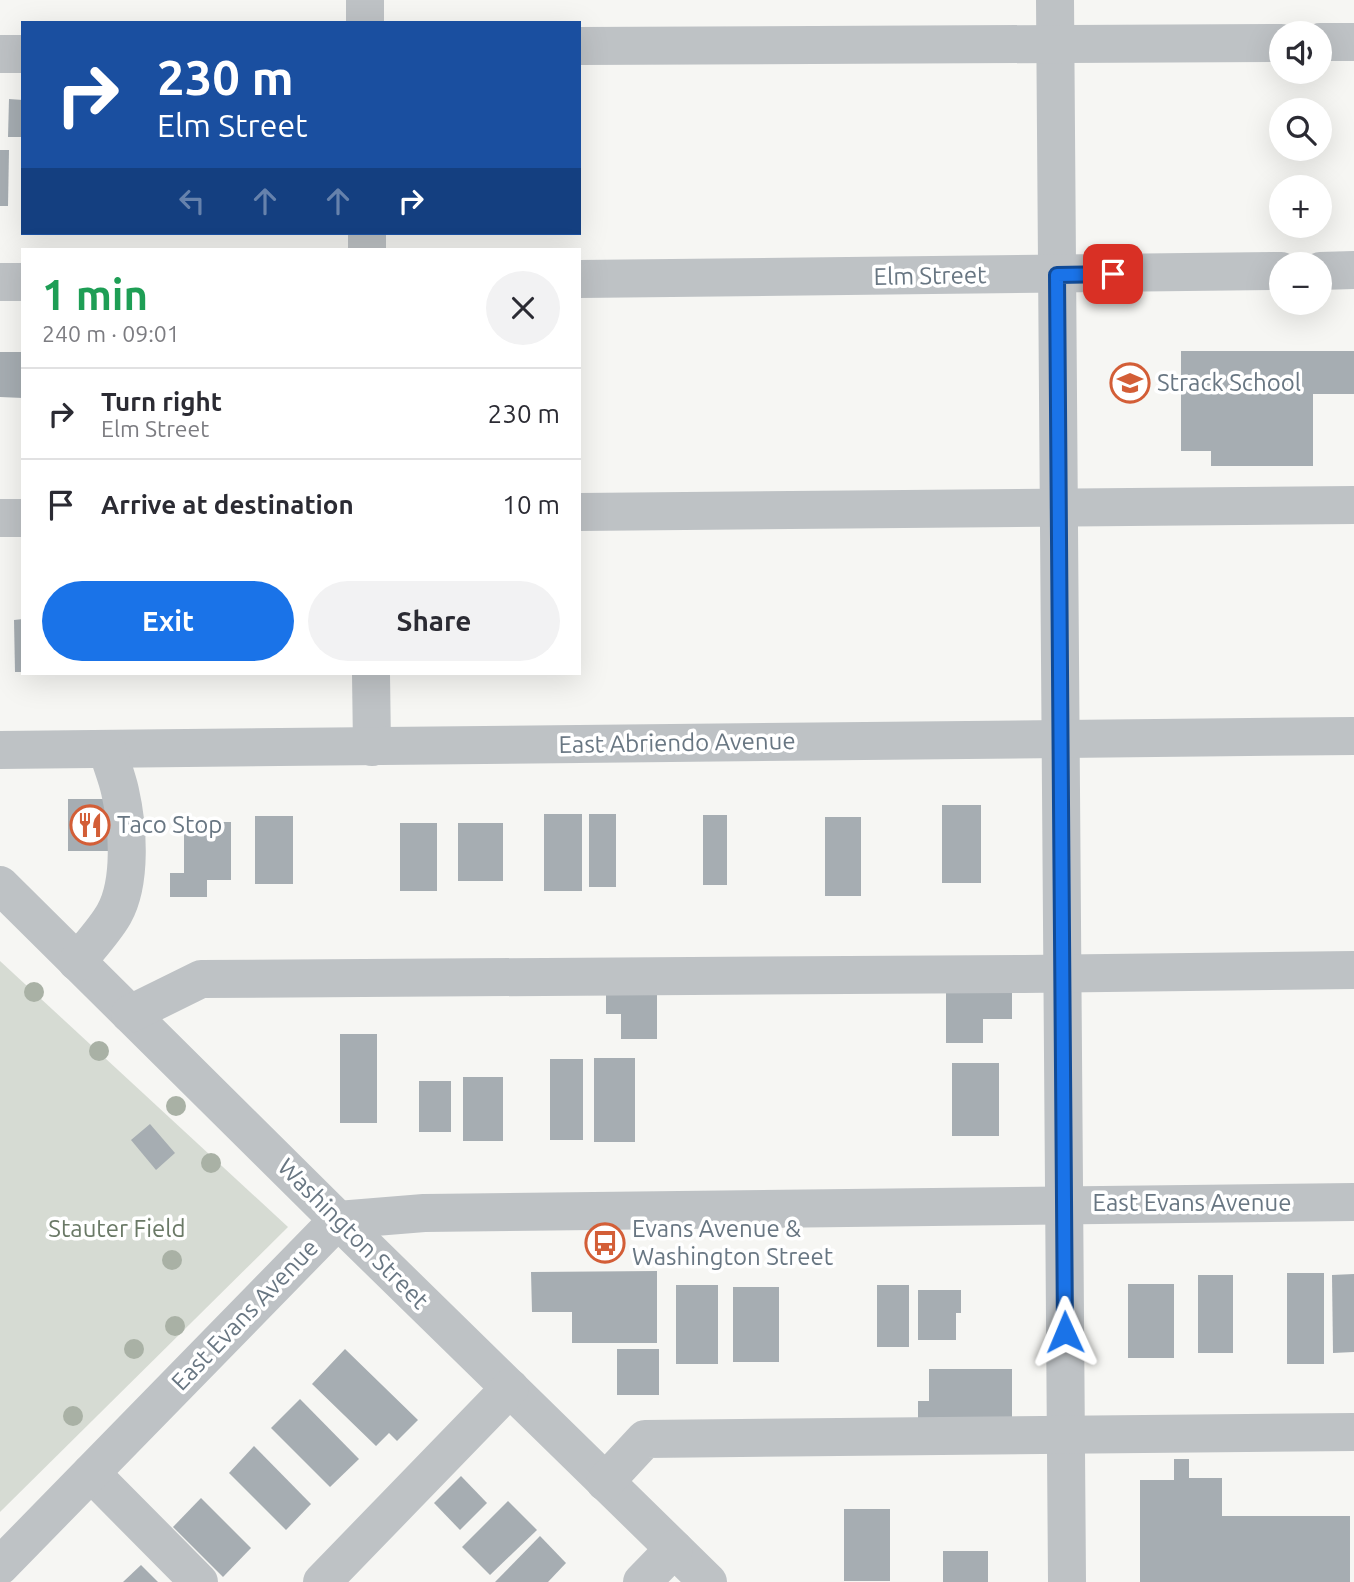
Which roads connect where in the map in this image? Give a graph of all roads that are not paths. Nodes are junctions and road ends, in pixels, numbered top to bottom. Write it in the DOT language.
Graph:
graph roads {
  1 [pos="365,0"];
  2 [pos="1055,0"];
  3 [pos="365,21"];
  4 [pos="1332,42"];
  5 [pos="1354,42"];
  6 [pos="1269,43"];
  7 [pos="1055,45"];
  8 [pos="581,46"];
  9 [pos="0,54"];
  10 [pos="21,54"];
  11 [pos="1354,270"];
  12 [pos="1269,271"];
  13 [pos="1332,271"];
  14 [pos="1057,275"];
  15 [pos="581,279"];
  16 [pos="0,282"];
  17 [pos="21,282"];
  18 [pos="1354,505"];
  19 [pos="1059,507"];
  20 [pos="581,512"];
  21 [pos="0,518"];
  22 [pos="21,518"];
  23 [pos="371,675"];
  24 [pos="1354,736"];
  25 [pos="1061,739"];
  26 [pos="372,747"];
  27 [pos="107,749"];
  28 [pos="0,750"];
  29 [pos="0,885"];
  30 [pos="77,962"];
  31 [pos="1354,970"];
  32 [pos="1062,973"];
  33 [pos="130,1014"];
  34 [pos="1354,1202"];
  35 [pos="1064,1204"];
  36 [pos="338,1220"];
  37 [pos="510,1388"];
  38 [pos="1354,1432"];
  39 [pos="1066,1434"];
  40 [pos="91,1473"];
  41 [pos="606,1482"];
  42 [pos="674,1549"];
  43 [pos="0,1566"];
  44 [pos="199,1582"];
  45 [pos="322,1582"];
  46 [pos="642,1582"];
  47 [pos="708,1582"];
  48 [pos="1067,1582"];
  1 -- 3 [label="street"];
  2 -- 7 [label="street"];
  4 -- 5 [label="street"];
  6 -- 7 [label="street"];
  7 -- 8 [label="street"];
  7 -- 14 [label="street"];
  9 -- 10 [label="street"];
  11 -- 13 [label="street"];
  12 -- 14 [label="street, Elm Street"];
  14 -- 15 [label="street, Elm Street"];
  14 -- 19 [label="street"];
  16 -- 17 [label="street"];
  18 -- 19 [label="street"];
  19 -- 20 [label="street"];
  19 -- 25 [label="street"];
  21 -- 22 [label="street"];
  23 -- 26 [label="street"];
  24 -- 25 [label="street, East Abriendo Avenue"];
  25 -- 26 [label="street, East Abriendo Avenue"];
  25 -- 32 [label="street"];
  26 -- 27 [label="street, East Abriendo Avenue"];
  27 -- 28 [label="street, East Abriendo Avenue"];
  27 -- 30 [label="street"];
  29 -- 30 [label="street, Washington Street"];
  30 -- 33 [label="street, Washington Street"];
  31 -- 32 [label="street"];
  32 -- 33 [label="street"];
  32 -- 35 [label="street"];
  33 -- 36 [label="street, Washington Street"];
  34 -- 35 [label="street, East Evans Avenue"];
  35 -- 36 [label="street, East Evans Avenue"];
  35 -- 39 [label="street"];
  36 -- 37 [label="street, Washington Street"];
  36 -- 40 [label="street, East Evans Avenue"];
  37 -- 41 [label="street, Washington Street"];
  37 -- 45 [label="street"];
  38 -- 39 [label="street"];
  39 -- 41 [label="street"];
  39 -- 48 [label="street"];
  40 -- 43 [label="street, East Evans Avenue"];
  40 -- 44 [label="street"];
  41 -- 42 [label="street, Washington Street"];
  42 -- 46 [label="street"];
  42 -- 47 [label="street, Washington Street"];
}
